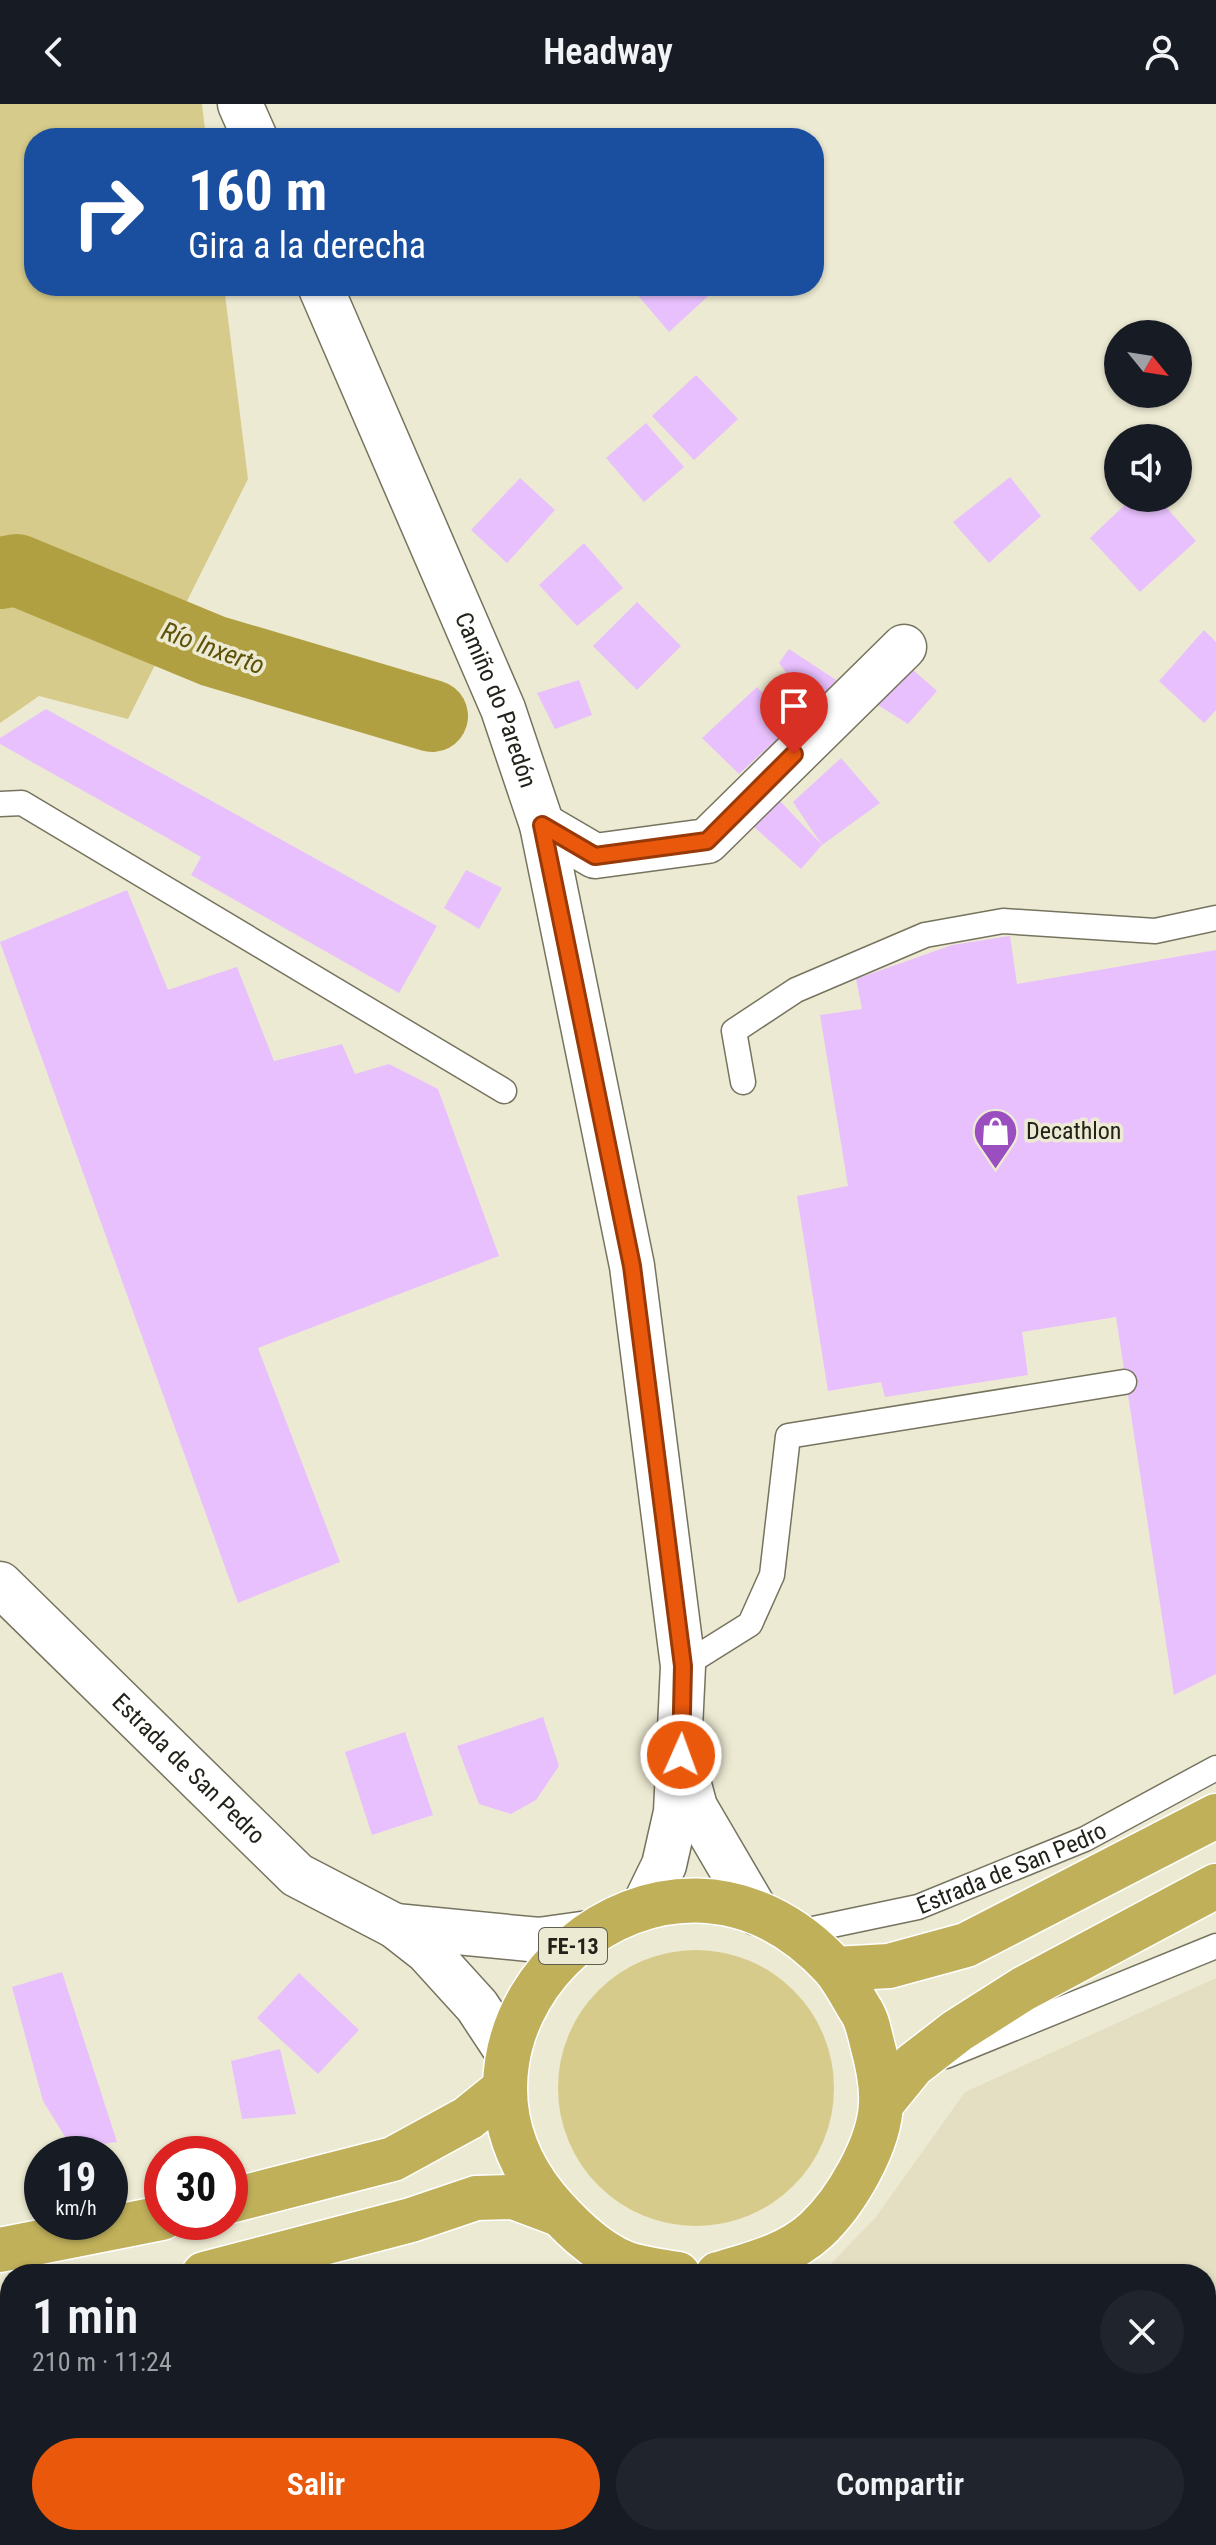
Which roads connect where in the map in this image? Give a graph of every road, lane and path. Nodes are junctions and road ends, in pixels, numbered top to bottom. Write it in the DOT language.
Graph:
graph roads {
  1 [pos="240,104"];
  2 [pos="251,128"];
  3 [pos="324,296"];
  4 [pos="904,647"];
  5 [pos="0,804"];
  6 [pos="542,825"];
  7 [pos="1216,918"];
  8 [pos="743,1082"];
  9 [pos="504,1091"];
  10 [pos="1124,1382"];
  11 [pos="0,1584"];
  12 [pos="683,1666"];
  13 [pos="681,1755"];
  14 [pos="1216,1768"];
  15 [pos="1216,1816"];
  16 [pos="1216,1886"];
  17 [pos="645,1904"];
  18 [pos="775,1923"];
  19 [pos="395,1926"];
  20 [pos="589,1933"];
  21 [pos="1216,1946"];
  22 [pos="835,1969"];
  23 [pos="913,2065"];
  24 [pos="506,2071"];
  25 [pos="882,2103"];
  26 [pos="248,2196"];
  27 [pos="559,2214"];
  28 [pos="144,2222"];
  29 [pos="0,2250"];
  30 [pos="616,2262"];
  31 [pos="242,2264"];
  32 [pos="774,2264"];
  1 -- 2 [label="street"];
  3 -- 6 [label="street, Camiño do Paredón"];
  4 -- 6 [label="street"];
  5 -- 9 [label="lane"];
  6 -- 12 [label="street, Camiño do Paredón"];
  7 -- 8 [label="lane"];
  10 -- 12 [label="lane"];
  11 -- 19 [label="street, Estrada de San Pedro"];
  12 -- 13 [label="street, Camiño do Paredón"];
  13 -- 17 [label="street"];
  13 -- 18 [label="street"];
  14 -- 18 [label="lane, Estrada de San Pedro"];
  15 -- 22 [label="highway"];
  16 -- 23 [label="highway, FE-13"];
  17 -- 18 [label="highway, FE-13"];
  17 -- 20 [label="highway, FE-13"];
  18 -- 22 [label="highway, FE-13"];
  19 -- 20 [label="street"];
  19 -- 24 [label="street"];
  20 -- 24 [label="highway, FE-13"];
  21 -- 23 [label="lane"];
  22 -- 25 [label="highway, FE-13"];
  23 -- 25 [label="highway, FE-13"];
  24 -- 26 [label="highway, FE-13"];
  24 -- 27 [label="highway"];
  25 -- 32 [label="highway, FE-13"];
  27 -- 30 [label="highway"];
  27 -- 31 [label="highway"];
  28 -- 29 [label="highway"];
}
